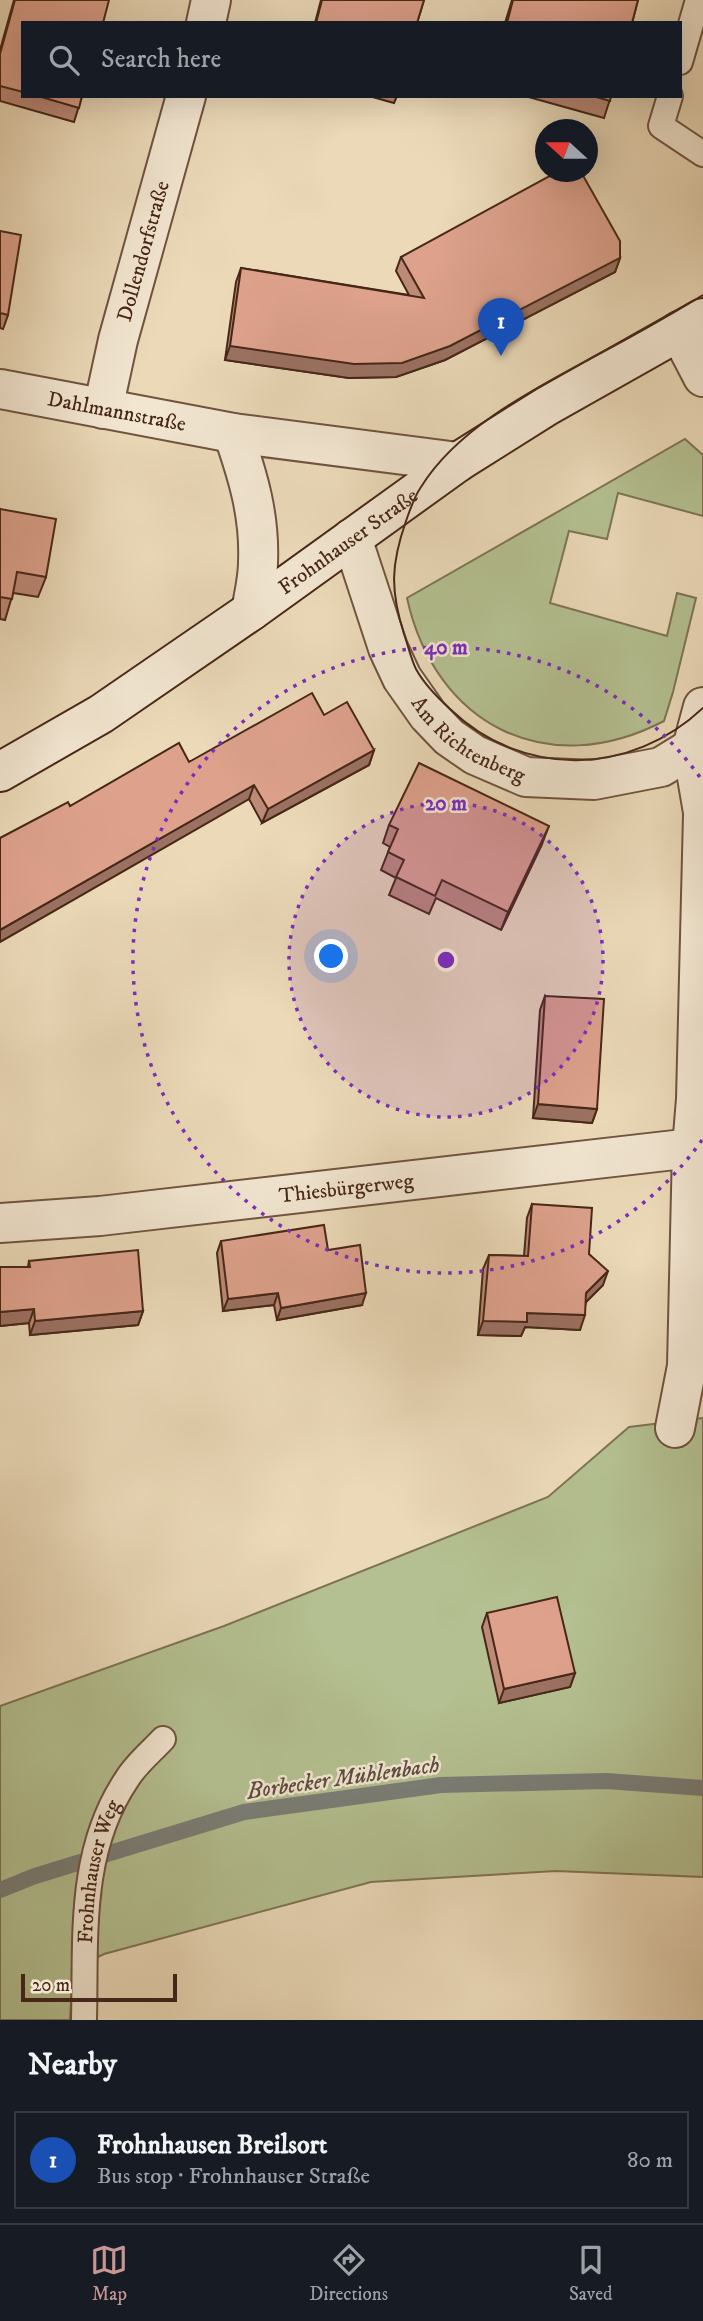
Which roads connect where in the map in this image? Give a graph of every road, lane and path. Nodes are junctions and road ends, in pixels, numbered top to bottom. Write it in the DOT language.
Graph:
graph roads {
  1 [pos="211,0"];
  2 [pos="698,0"];
  3 [pos="206,21"];
  4 [pos="682,55"];
  5 [pos="185,98"];
  6 [pos="669,98"];
  7 [pos="703,154"];
  8 [pos="691,324"];
  9 [pos="703,377"];
  10 [pos="0,389"];
  11 [pos="103,409"];
  12 [pos="233,433"];
  13 [pos="458,462"];
  14 [pos="352,538"];
  15 [pos="251,611"];
  16 [pos="703,707"];
  17 [pos="692,748"];
  18 [pos="0,772"];
  19 [pos="703,813"];
  20 [pos="700,1099"];
  21 [pos="692,1148"];
  22 [pos="0,1223"];
  23 [pos="674,1428"];
  24 [pos="163,1739"];
  25 [pos="85,2020"];
  1 -- 3 [label="street"];
  2 -- 4 [label="lane"];
  5 -- 11 [label="street, Dollendorfstraße"];
  6 -- 7 [label="lane"];
  8 -- 9 [label="street"];
  8 -- 13 [label="street, Frohnhauser Straße"];
  10 -- 11 [label="street, Dahlmannstraße"];
  11 -- 12 [label="street, Dahlmannstraße"];
  12 -- 13 [label="street, Dahlmannstraße"];
  12 -- 15 [label="street"];
  13 -- 14 [label="street, Frohnhauser Straße"];
  14 -- 15 [label="street, Frohnhauser Straße"];
  14 -- 17 [label="street, Am Richtenberg"];
  15 -- 18 [label="street, Frohnhauser Straße"];
  16 -- 17 [label="street"];
  17 -- 19 [label="street"];
  19 -- 20 [label="street"];
  20 -- 21 [label="street"];
  21 -- 22 [label="street, Thiesbürgerweg"];
  21 -- 23 [label="street"];
  24 -- 25 [label="lane, Frohnhauser Weg"];
}
